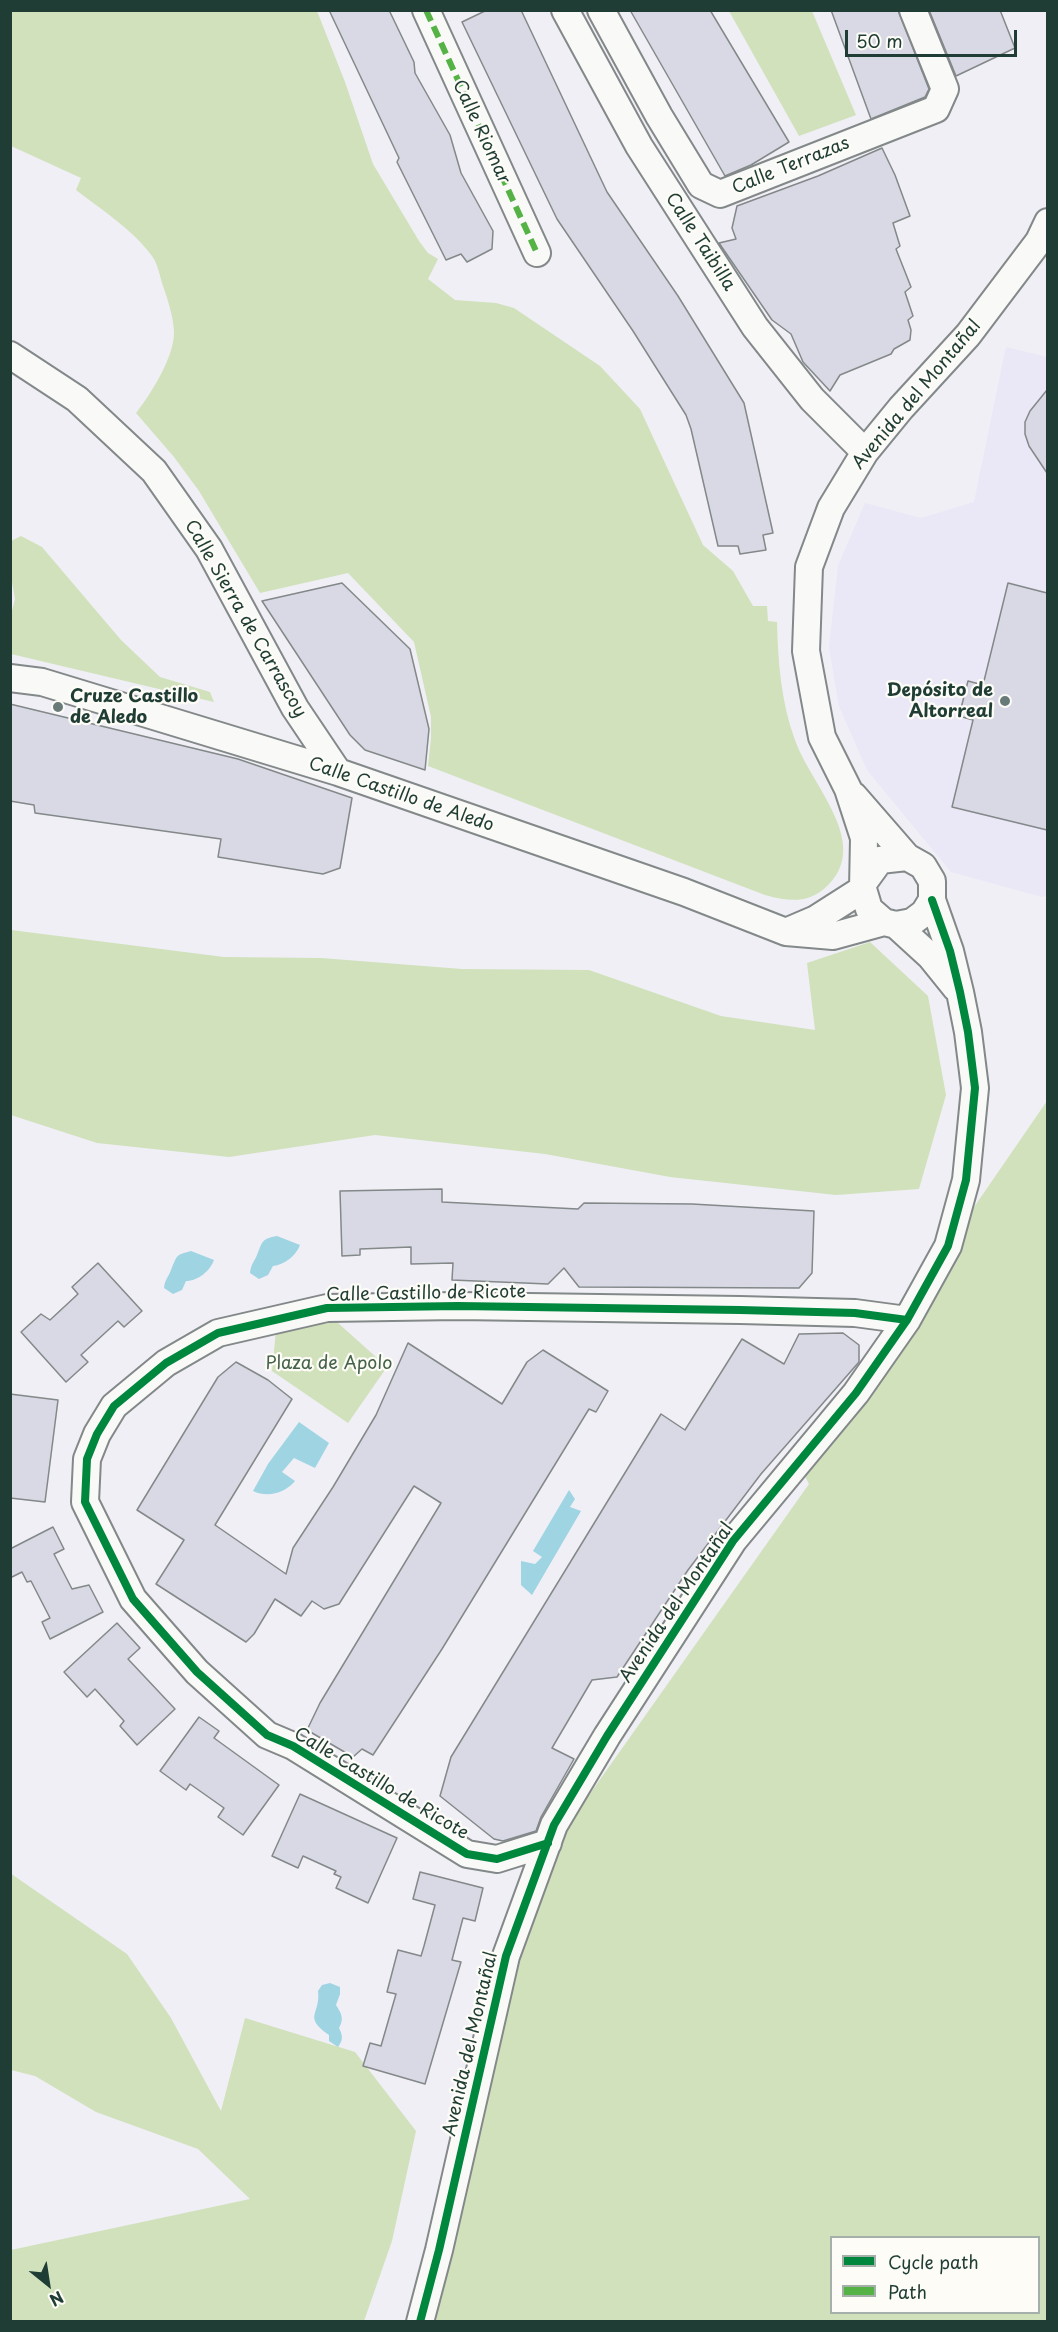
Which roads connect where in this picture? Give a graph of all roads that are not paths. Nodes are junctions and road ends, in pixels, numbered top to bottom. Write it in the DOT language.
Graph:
graph roads {
  1 [pos="426,10"];
  2 [pos="565,10"];
  3 [pos="601,10"];
  4 [pos="912,10"];
  5 [pos="1047,222"];
  6 [pos="537,253"];
  7 [pos="10,355"];
  8 [pos="865,452"];
  9 [pos="10,678"];
  10 [pos="338,772"];
  11 [pos="848,789"];
  12 [pos="907,857"];
  13 [pos="864,885"];
  14 [pos="932,900"];
  15 [pos="890,923"];
  16 [pos="786,932"];
  17 [pos="960,992"];
  18 [pos="907,1320"];
  19 [pos="548,1843"];
  20 [pos="420,2322"];
  1 -- 6 [label="street, Calle Riomar"];
  2 -- 8 [label="street, Calle Taibilla"];
  3 -- 4 [label="street, Calle Terrazas"];
  5 -- 8 [label="street, Avenida del Montañal"];
  7 -- 10 [label="street, Calle Sierra de Carrascoy"];
  8 -- 11 [label="street, Avenida del Montañal"];
  9 -- 10 [label="street, Calle Castillo de Aledo"];
  10 -- 16 [label="street, Calle Castillo de Aledo"];
  11 -- 12 [label="street, Avenida del Montañal"];
  11 -- 13 [label="street, Avenida del Montañal"];
  12 -- 13 [label="street"];
  12 -- 14 [label="street"];
  13 -- 15 [label="street"];
  13 -- 16 [label="street"];
  14 -- 15 [label="street"];
  14 -- 17 [label="street, Avenida del Montañal"];
  15 -- 16 [label="street, Calle Castillo de Aledo"];
  15 -- 17 [label="street, Avenida del Montañal"];
  17 -- 18 [label="street, Avenida del Montañal"];
  18 -- 19 [label="street, Avenida del Montañal"];
  18 -- 19 [label="street, Calle Castillo de Ricote"];
  19 -- 20 [label="street, Avenida del Montañal"];
}
